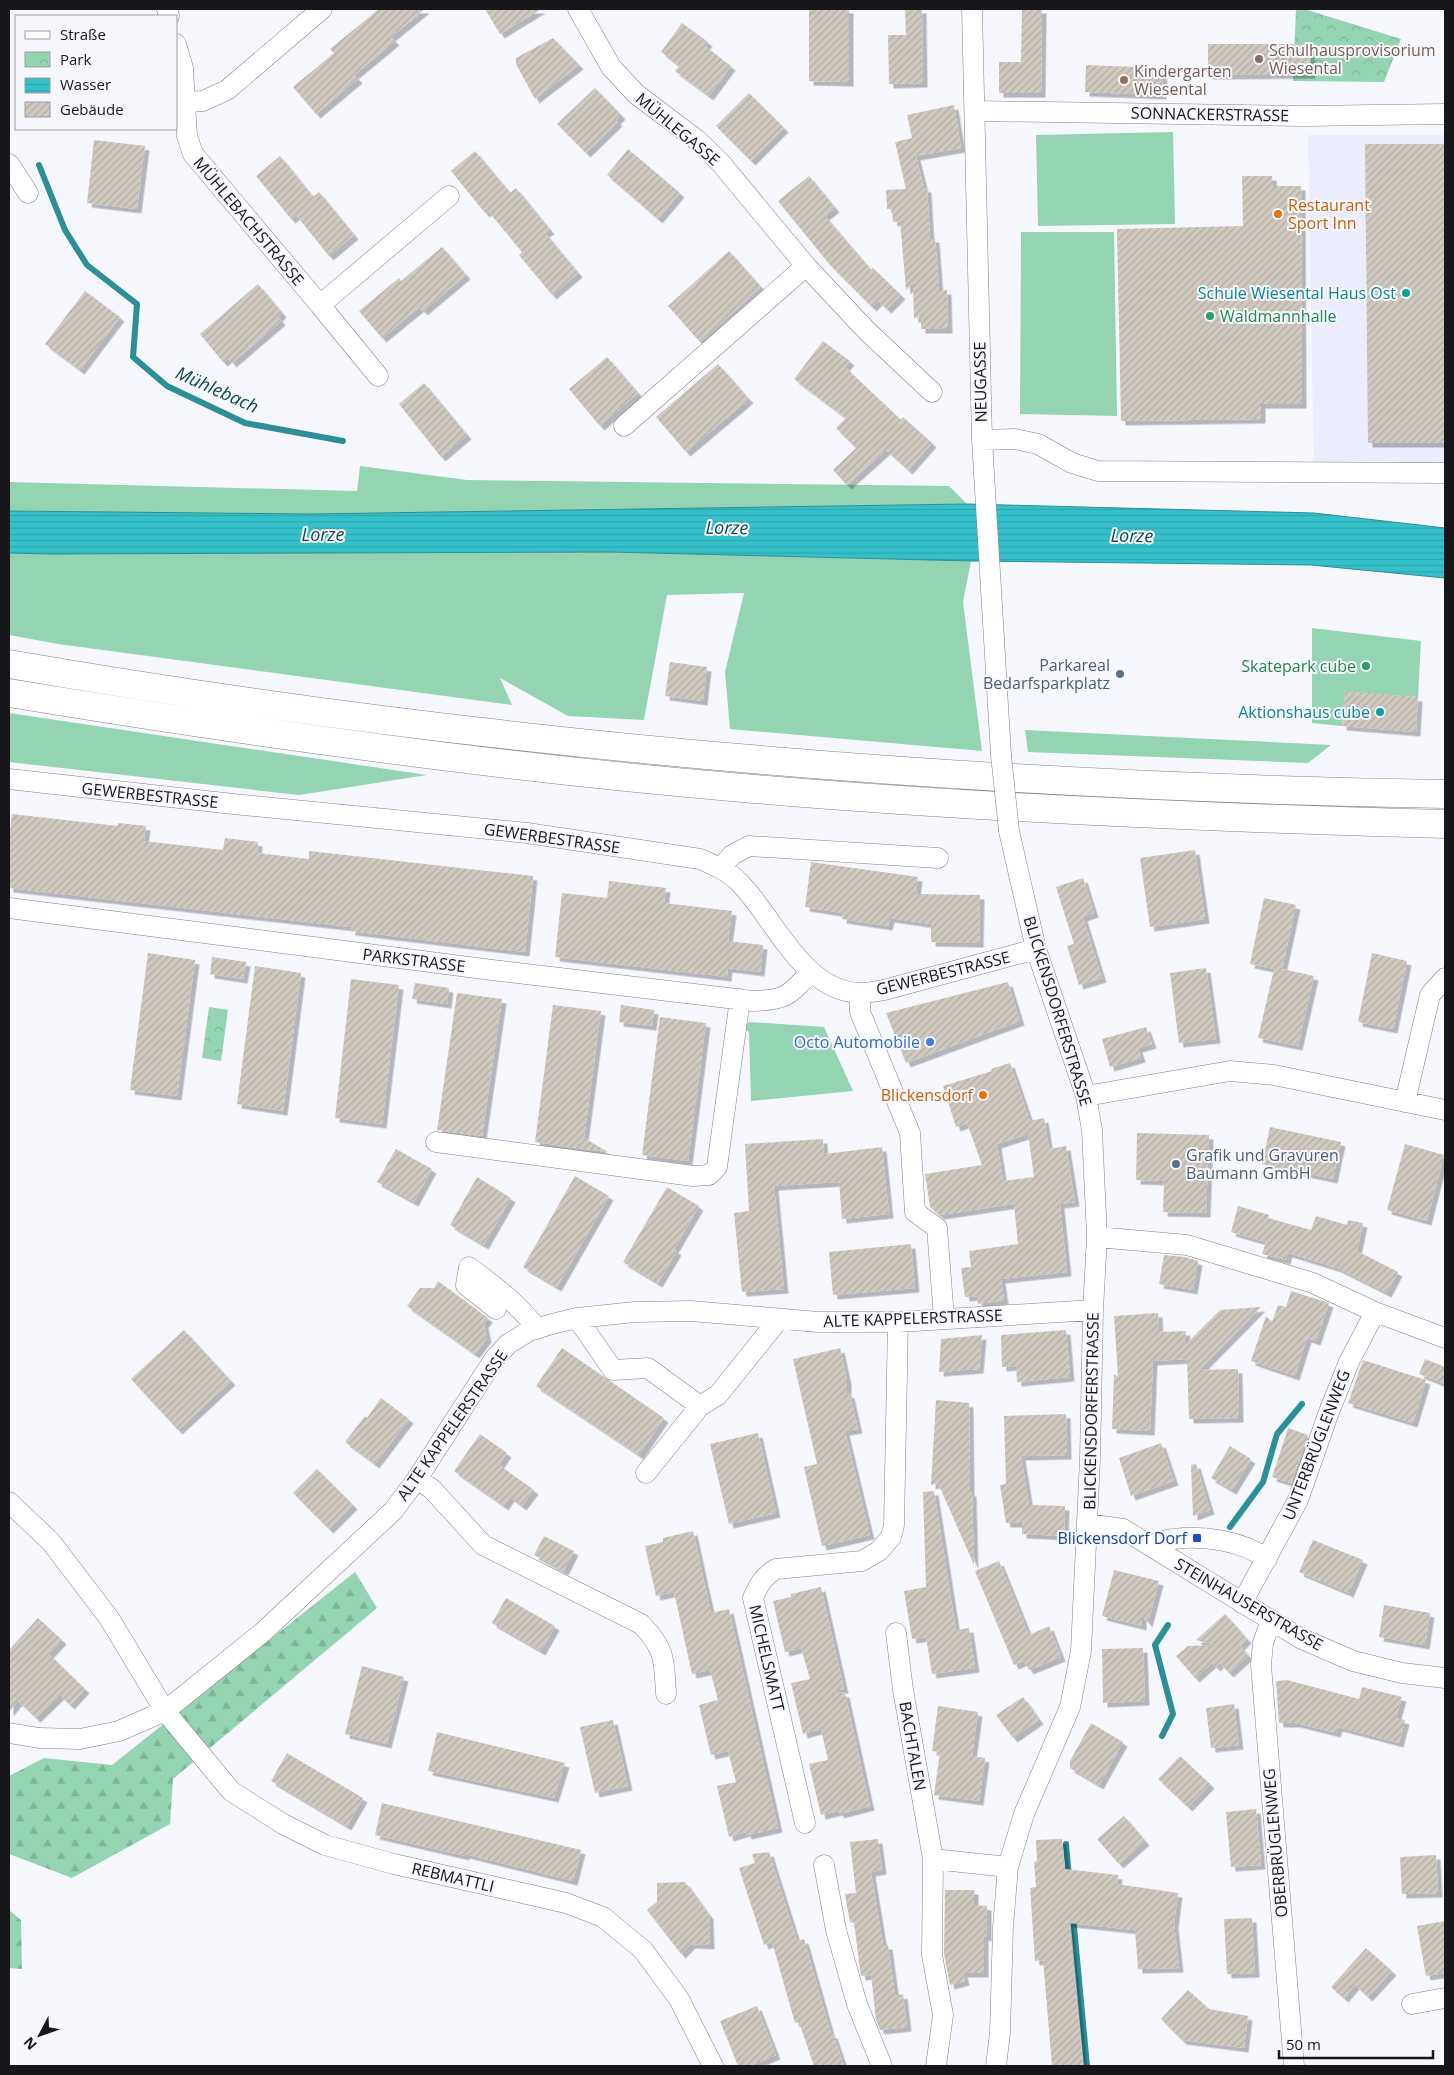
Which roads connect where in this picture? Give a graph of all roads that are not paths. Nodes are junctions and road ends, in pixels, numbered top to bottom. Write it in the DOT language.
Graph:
graph roads {
  1 [pos="322,9"];
  2 [pos="578,9"];
  3 [pos="972,9"];
  4 [pos="178,51"];
  5 [pos="186,102"];
  6 [pos="974,111"];
  7 [pos="1445,114"];
  8 [pos="9,164"];
  9 [pos="28,193"];
  10 [pos="449,196"];
  11 [pos="806,266"];
  12 [pos="320,305"];
  13 [pos="378,376"];
  14 [pos="932,392"];
  15 [pos="624,426"];
  16 [pos="982,440"];
  17 [pos="1445,473"];
  18 [pos="9,664"];
  19 [pos="9,693"];
  20 [pos="1001,755"];
  21 [pos="9,779"];
  22 [pos="1445,794"];
  23 [pos="1445,824"];
  24 [pos="938,858"];
  25 [pos="721,868"];
  26 [pos="9,908"];
  27 [pos="1036,950"];
  28 [pos="810,973"];
  29 [pos="1445,978"];
  30 [pos="860,993"];
  31 [pos="740,999"];
  32 [pos="1086,1096"];
  33 [pos="1405,1102"];
  34 [pos="1445,1110"];
  35 [pos="436,1142"];
  36 [pos="1097,1238"];
  37 [pos="496,1309"];
  38 [pos="1093,1310"];
  39 [pos="1375,1312"];
  40 [pos="577,1318"];
  41 [pos="944,1318"];
  42 [pos="779,1319"];
  43 [pos="898,1322"];
  44 [pos="537,1329"];
  45 [pos="1445,1338"];
  46 [pos="700,1406"];
  47 [pos="646,1473"];
  48 [pos="417,1479"];
  49 [pos="9,1502"];
  50 [pos="1088,1524"];
  51 [pos="1152,1546"];
  52 [pos="1267,1560"];
  53 [pos="1242,1603"];
  54 [pos="1271,1620"];
  55 [pos="896,1632"];
  56 [pos="1445,1678"];
  57 [pos="666,1694"];
  58 [pos="165,1711"];
  59 [pos="9,1733"];
  60 [pos="805,1823"];
  61 [pos="933,1859"];
  62 [pos="824,1865"];
  63 [pos="1008,1867"];
  64 [pos="1445,1998"];
  65 [pos="1412,2004"];
  66 [pos="713,2066"];
  67 [pos="882,2066"];
  68 [pos="936,2066"];
  69 [pos="996,2066"];
  70 [pos="1294,2066"];
  1 -- 5 [label="street"];
  2 -- 11 [label="street, MÜHLEGASSE"];
  3 -- 6 [label="street, NEUGASSE"];
  4 -- 5 [label="street, MÜHLEBACHSTRASSE"];
  5 -- 12 [label="street, MÜHLEBACHSTRASSE"];
  6 -- 7 [label="street, SONNACKERSTRASSE"];
  6 -- 16 [label="street, NEUGASSE"];
  8 -- 9 [label="street"];
  10 -- 12 [label="street"];
  11 -- 14 [label="street, MÜHLEGASSE"];
  11 -- 15 [label="street"];
  12 -- 13 [label="street, MÜHLEBACHSTRASSE"];
  16 -- 17 [label="street"];
  16 -- 20 [label="street, NEUGASSE"];
  18 -- 22 [label="highway"];
  19 -- 23 [label="highway"];
  20 -- 27 [label="street, BLICKENSDORFERSTRASSE, bridge"];
  21 -- 25 [label="street, GEWERBESTRASSE"];
  24 -- 25 [label="street"];
  25 -- 28 [label="street, GEWERBESTRASSE"];
  26 -- 31 [label="street, PARKSTRASSE"];
  27 -- 30 [label="street, GEWERBESTRASSE"];
  27 -- 32 [label="street, BLICKENSDORFERSTRASSE"];
  28 -- 30 [label="street, GEWERBESTRASSE"];
  28 -- 31 [label="street, PARKSTRASSE"];
  29 -- 33 [label="street"];
  30 -- 41 [label="street"];
  31 -- 35 [label="street"];
  32 -- 33 [label="street"];
  32 -- 36 [label="street, BLICKENSDORFERSTRASSE"];
  33 -- 34 [label="street"];
  36 -- 38 [label="street, BLICKENSDORFERSTRASSE"];
  36 -- 39 [label="street"];
  37 -- 44 [label="street"];
  38 -- 41 [label="street, ALTE KAPPELERSTRASSE"];
  38 -- 50 [label="street, BLICKENSDORFERSTRASSE"];
  39 -- 45 [label="street"];
  39 -- 52 [label="street, UNTERBRÜGLENWEG"];
  40 -- 42 [label="street, ALTE KAPPELERSTRASSE"];
  40 -- 44 [label="street, ALTE KAPPELERSTRASSE"];
  40 -- 46 [label="street"];
  41 -- 43 [label="street, ALTE KAPPELERSTRASSE"];
  42 -- 43 [label="street, ALTE KAPPELERSTRASSE"];
  42 -- 46 [label="street"];
  43 -- 60 [label="street, MICHELSMATT"];
  44 -- 48 [label="street, ALTE KAPPELERSTRASSE"];
  46 -- 47 [label="street"];
  48 -- 57 [label="street"];
  48 -- 58 [label="street, ALTE KAPPELERSTRASSE"];
  49 -- 58 [label="street, REBMATTLI"];
  50 -- 51 [label="street, STEINHAUSERSTRASSE"];
  50 -- 63 [label="street, BLICKENSDORFERSTRASSE"];
  51 -- 52 [label="street"];
  51 -- 53 [label="street, STEINHAUSERSTRASSE"];
  52 -- 53 [label="street, UNTERBRÜGLENWEG"];
  53 -- 54 [label="street, STEINHAUSERSTRASSE"];
  54 -- 56 [label="street, STEINHAUSERSTRASSE"];
  54 -- 70 [label="street, OBERBRÜGLENWEG"];
  55 -- 61 [label="street, BACHTALEN"];
  58 -- 59 [label="street, ALTE KAPPELERSTRASSE"];
  58 -- 66 [label="street, REBMATTLI"];
  61 -- 63 [label="street"];
  61 -- 68 [label="street, BACHTALEN"];
  62 -- 67 [label="street"];
  63 -- 69 [label="street, BLICKENSDORFERSTRASSE"];
  64 -- 65 [label="street"];
}
